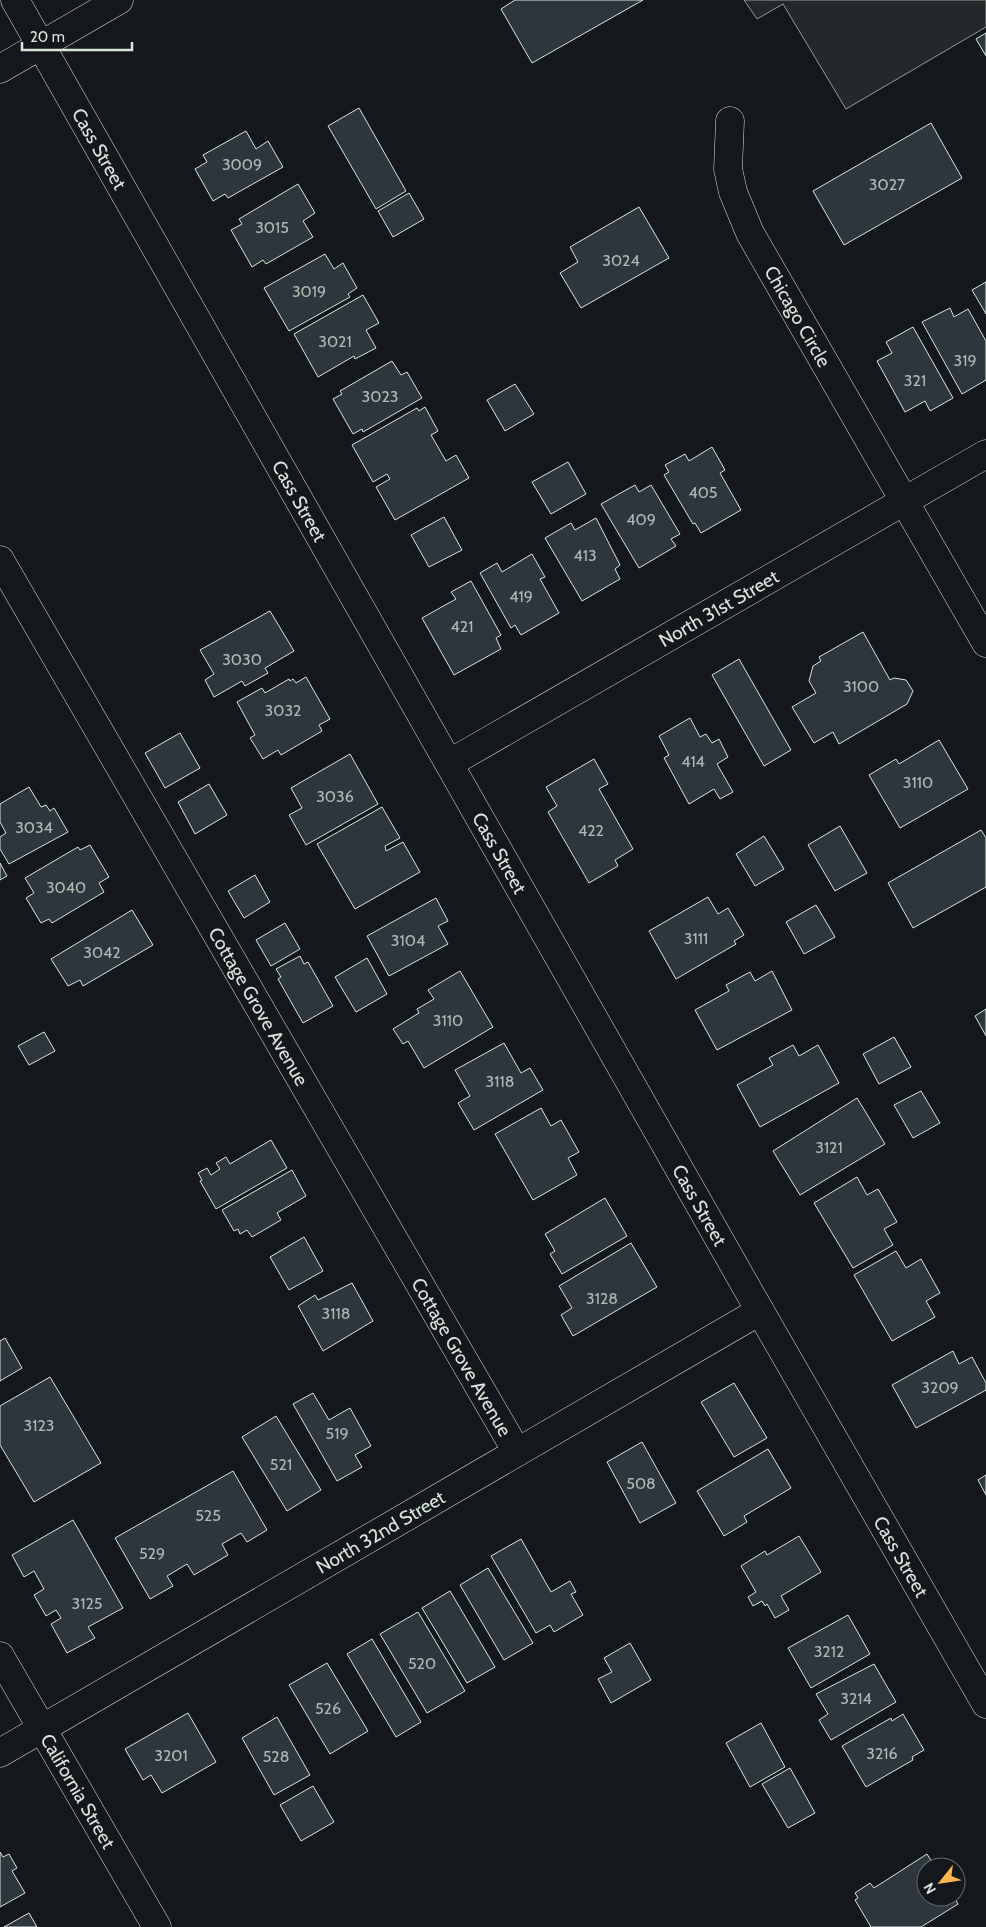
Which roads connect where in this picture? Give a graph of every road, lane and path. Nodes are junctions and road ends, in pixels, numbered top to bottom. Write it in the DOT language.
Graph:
graph roads {
  1 [pos="15,0"];
  2 [pos="119,0"];
  3 [pos="41,45"];
  4 [pos="0,69"];
  5 [pos="730,121"];
  6 [pos="986,454"];
  7 [pos="905,500"];
  8 [pos="0,560"];
  9 [pos="986,643"];
  10 [pos="450,763"];
  11 [pos="760,1311"];
  12 [pos="517,1452"];
  13 [pos="0,1656"];
  14 [pos="986,1704"];
  15 [pos="42,1728"];
  16 [pos="0,1753"];
  17 [pos="157,1927"];
  1 -- 3 [label="street, Cass Street"];
  2 -- 3 [label="street"];
  3 -- 4 [label="street"];
  3 -- 10 [label="street, Cass Street"];
  5 -- 7 [label="street, Chicago Circle"];
  6 -- 7 [label="street, North 31st Street"];
  7 -- 9 [label="street, Chicago Circle"];
  7 -- 10 [label="street, North 31st Street"];
  8 -- 12 [label="street, Cottage Grove Avenue"];
  10 -- 11 [label="street, Cass Street"];
  11 -- 12 [label="street, North 32nd Street"];
  11 -- 14 [label="street, Cass Street"];
  12 -- 15 [label="street, North 32nd Street"];
  13 -- 15 [label="street, California Street"];
  15 -- 16 [label="street, North 32nd Street"];
  15 -- 17 [label="street, California Street"];
}
